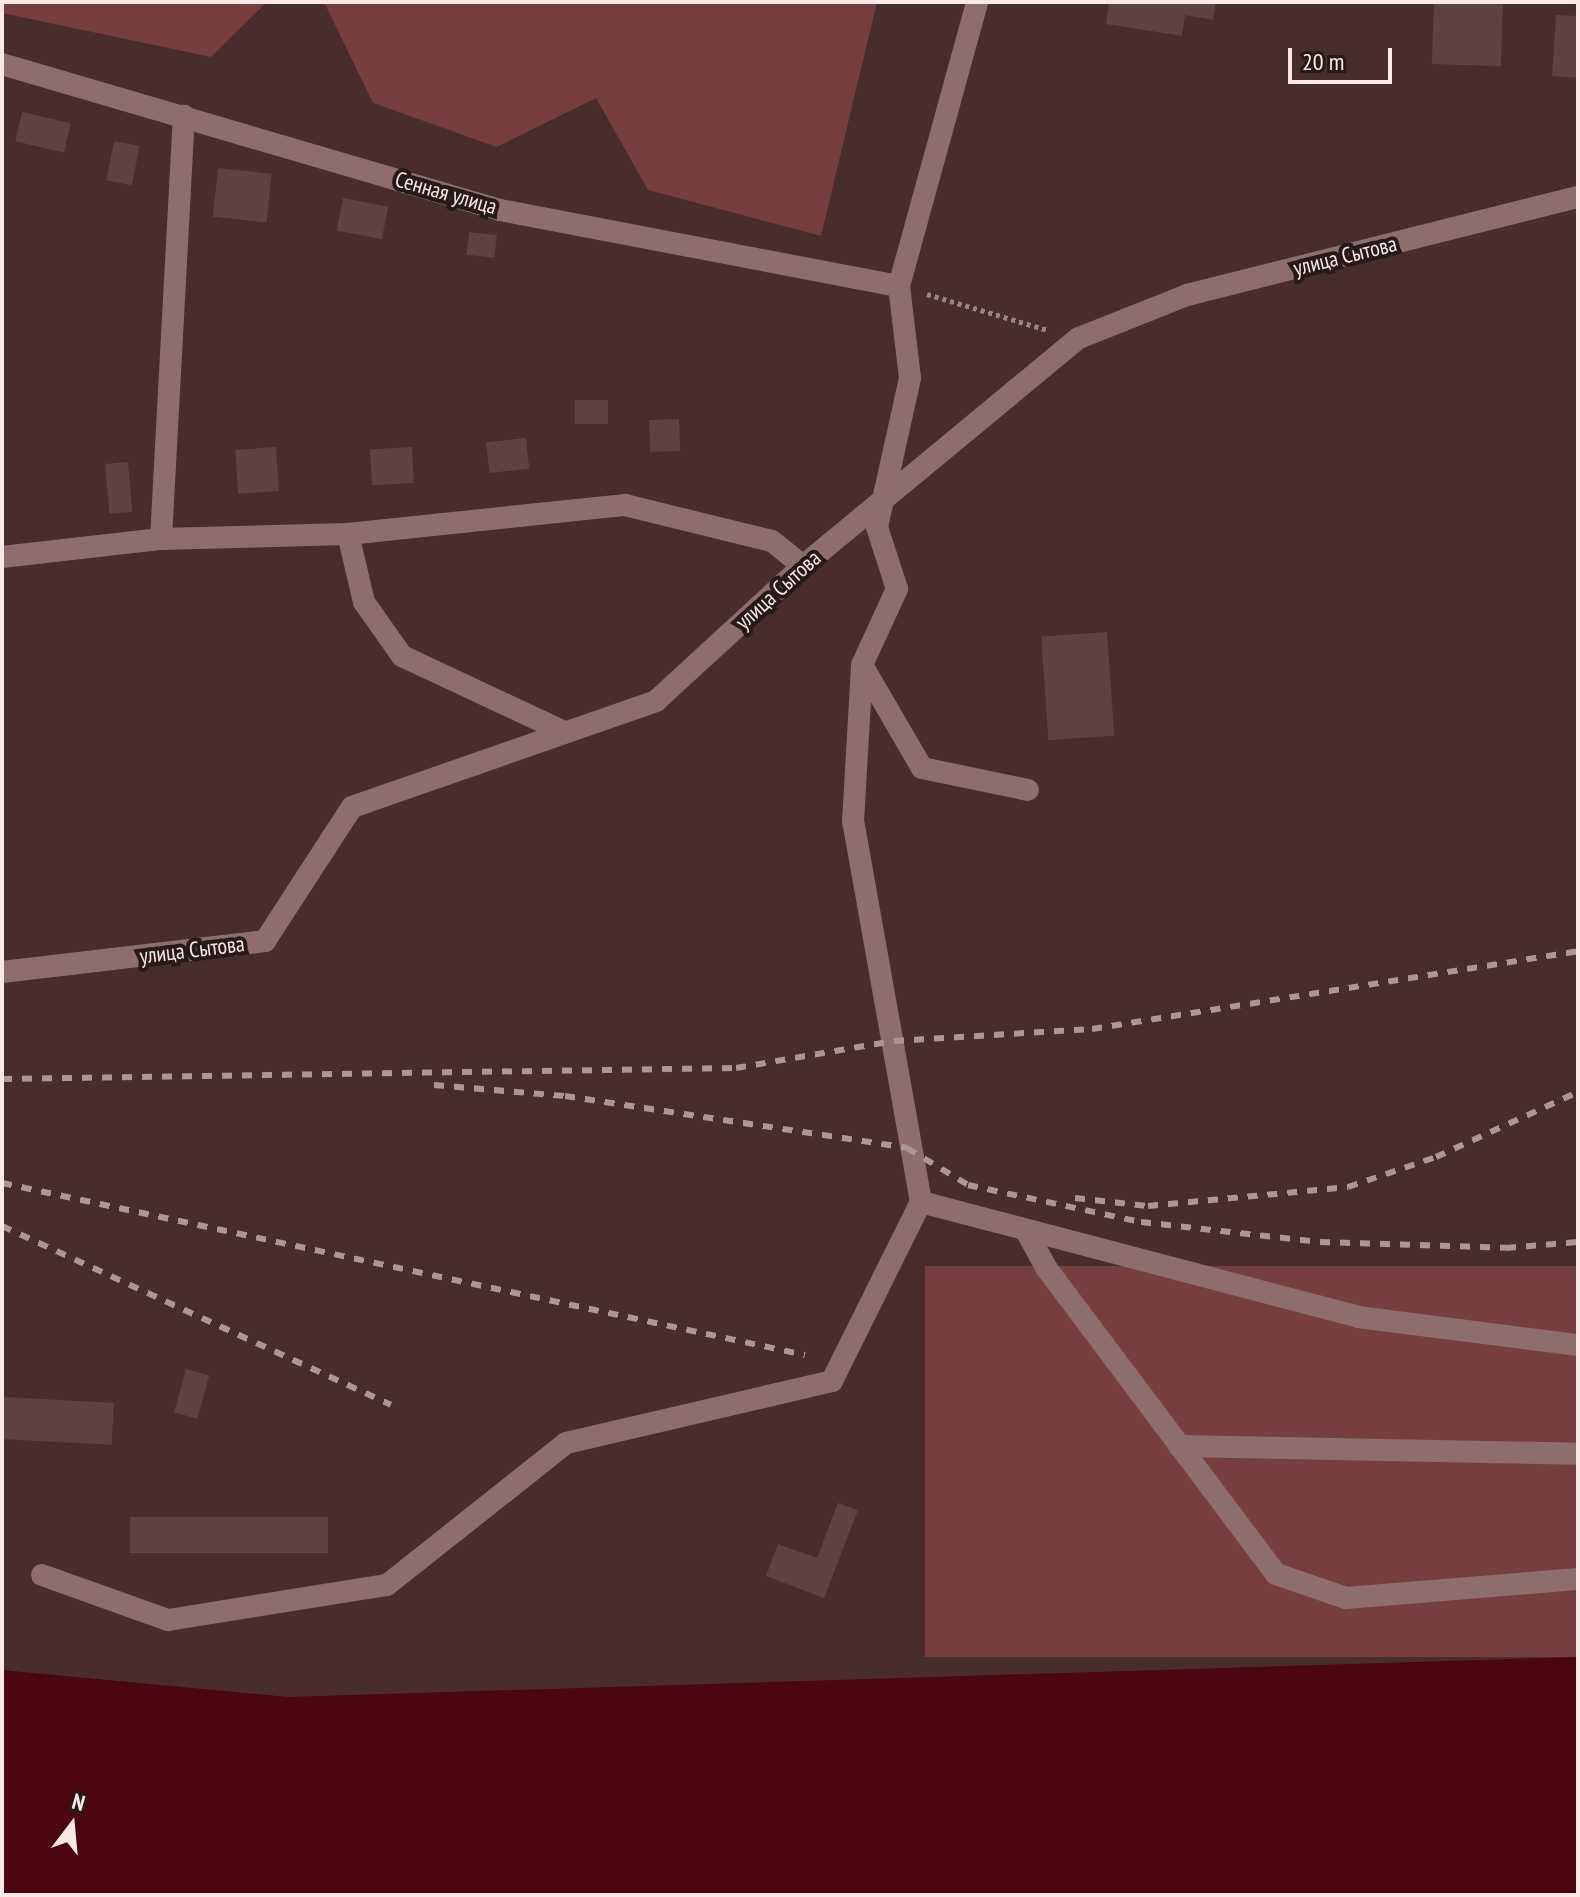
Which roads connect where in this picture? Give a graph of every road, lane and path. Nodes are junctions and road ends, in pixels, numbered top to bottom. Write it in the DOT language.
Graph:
graph roads {
  1 [pos="977,2"];
  2 [pos="2,64"];
  3 [pos="184,116"];
  4 [pos="1578,197"];
  5 [pos="899,286"];
  6 [pos="1079,338"];
  7 [pos="878,504"];
  8 [pos="348,534"];
  9 [pos="161,539"];
  10 [pos="2,557"];
  11 [pos="803,566"];
  12 [pos="862,665"];
  13 [pos="562,731"];
  14 [pos="1028,790"];
  15 [pos="2,972"];
  16 [pos="921,1202"];
  17 [pos="1026,1231"];
  18 [pos="1578,1345"];
  19 [pos="1179,1446"];
  20 [pos="1578,1454"];
  21 [pos="42,1575"];
  22 [pos="1578,1579"];
  1 -- 5 [label="street"];
  2 -- 3 [label="street, Сенная улица"];
  3 -- 5 [label="street, Сенная улица"];
  3 -- 9 [label="street"];
  4 -- 6 [label="street, улица Сытова"];
  5 -- 6 [label="path"];
  5 -- 7 [label="street"];
  6 -- 7 [label="street, улица Сытова"];
  7 -- 11 [label="street, улица Сытова"];
  7 -- 12 [label="street"];
  8 -- 9 [label="street"];
  8 -- 11 [label="street"];
  8 -- 13 [label="street"];
  9 -- 10 [label="street"];
  11 -- 13 [label="street, улица Сытова"];
  12 -- 14 [label="street"];
  12 -- 16 [label="street"];
  13 -- 15 [label="street, улица Сытова"];
  16 -- 17 [label="street"];
  16 -- 21 [label="street"];
  17 -- 18 [label="street"];
  17 -- 19 [label="street"];
  19 -- 20 [label="street"];
  19 -- 22 [label="street"];
}
